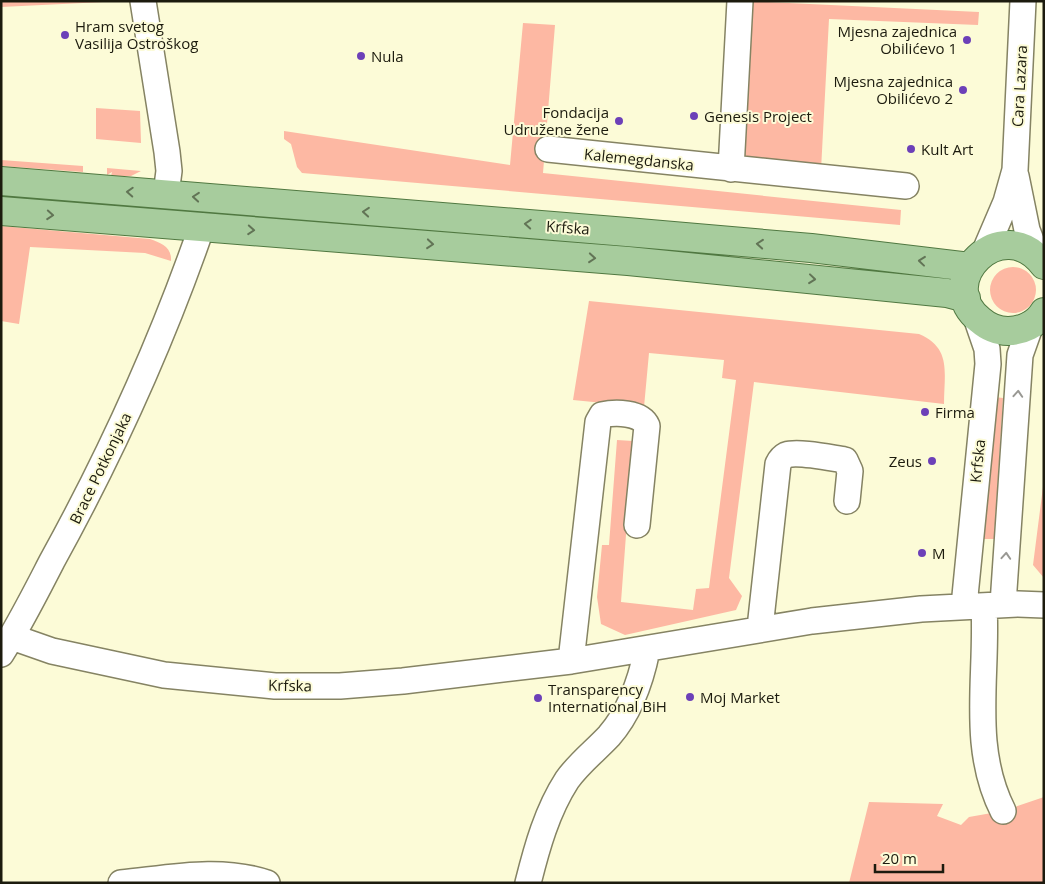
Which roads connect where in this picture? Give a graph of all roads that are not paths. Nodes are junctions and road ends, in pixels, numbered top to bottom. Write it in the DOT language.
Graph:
graph roads {
  1 [pos="142,1"];
  2 [pos="740,1"];
  3 [pos="1023,1"];
  4 [pos="548,149"];
  5 [pos="731,169"];
  6 [pos="1014,170"];
  7 [pos="1,181"];
  8 [pos="906,186"];
  9 [pos="166,194"];
  10 [pos="1,211"];
  11 [pos="133,220"];
  12 [pos="202,226"];
  13 [pos="978,259"];
  14 [pos="1041,261"];
  15 [pos="183,274"];
  16 [pos="971,308"];
  17 [pos="1040,317"];
  18 [pos="847,501"];
  19 [pos="637,525"];
  20 [pos="983,605"];
  21 [pos="1044,606"];
  22 [pos="760,628"];
  23 [pos="7,645"];
  24 [pos="647,650"];
  25 [pos="571,661"];
  26 [pos="1003,811"];
  27 [pos="121,883"];
  28 [pos="267,883"];
  29 [pos="528,883"];
  1 -- 9 [label="street"];
  2 -- 5 [label="street"];
  3 -- 6 [label="street, Cara Lazara"];
  4 -- 5 [label="street, Kalemegdanska"];
  5 -- 8 [label="street, Kalemegdanska"];
  6 -- 13 [label="street, Cara Lazara"];
  6 -- 14 [label="street, Cara Lazara"];
  9 -- 7 [label="main road, Krfska, one-way"];
  13 -- 9 [label="main road, Krfska, one-way"];
  10 -- 11 [label="main road, Krfska, one-way"];
  11 -- 12 [label="main road, Krfska"];
  11 -- 15 [label="street, Brace Potkonjaka"];
  12 -- 15 [label="street, Brace Potkonjaka"];
  12 -- 16 [label="main road, Krfska, one-way"];
  13 -- 14 [label="main road, Krfska"];
  13 -- 16 [label="main road"];
  15 -- 23 [label="street, Brace Potkonjaka"];
  16 -- 17 [label="main road"];
  16 -- 20 [label="street, Krfska"];
  20 -- 17 [label="street, Krfska, one-way"];
  18 -- 22 [label="street"];
  19 -- 25 [label="street"];
  20 -- 21 [label="street, Krfska"];
  20 -- 22 [label="street, Krfska"];
  20 -- 26 [label="street, Krfska"];
  22 -- 24 [label="street, Krfska"];
  23 -- 25 [label="street, Krfska"];
  24 -- 25 [label="street, Krfska"];
  24 -- 29 [label="street"];
  27 -- 28 [label="street"];
}
